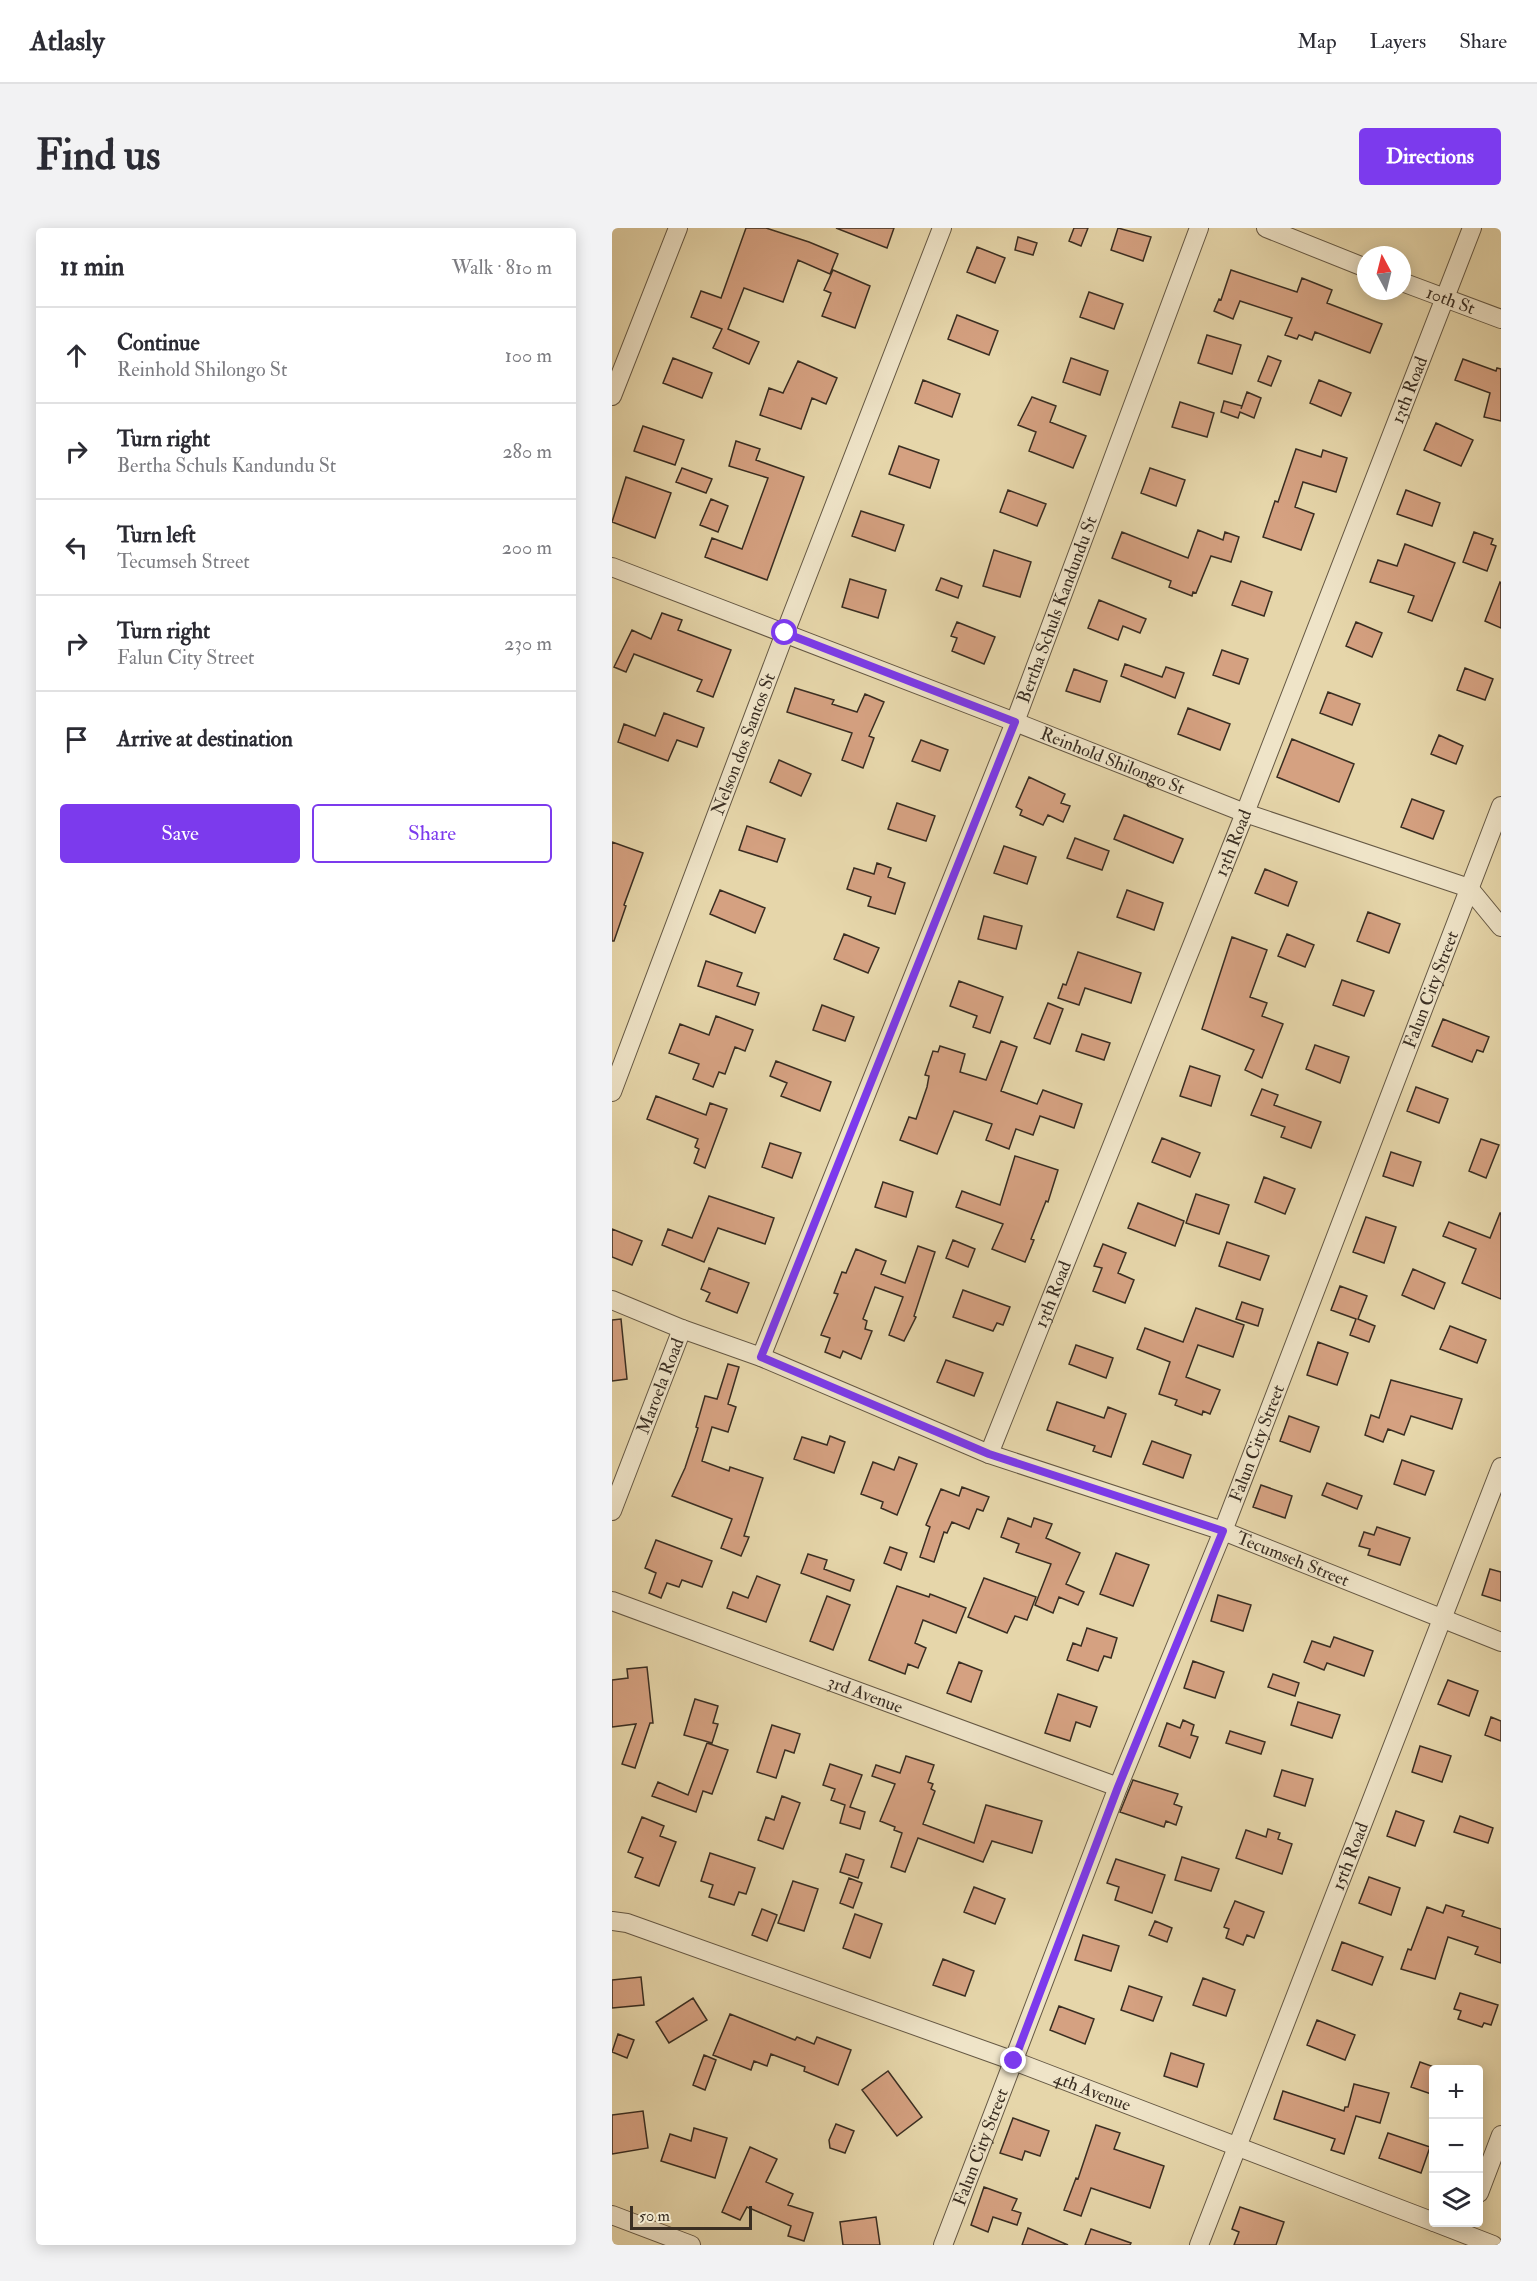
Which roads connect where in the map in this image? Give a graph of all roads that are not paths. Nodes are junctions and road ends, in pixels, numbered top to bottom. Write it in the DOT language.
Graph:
graph roads {
  1 [pos="678,228"];
  2 [pos="942,228"];
  3 [pos="1199,228"];
  4 [pos="1266,228"];
  5 [pos="1472,228"];
  6 [pos="1357,264"];
  7 [pos="1411,286"];
  8 [pos="1444,299"];
  9 [pos="1501,319"];
  10 [pos="612,396"];
  11 [pos="612,567"];
  12 [pos="785,633"];
  13 [pos="1015,722"];
  14 [pos="1501,806"];
  15 [pos="1245,813"];
  16 [pos="1469,888"];
  17 [pos="1501,927"];
  18 [pos="612,1092"];
  19 [pos="612,1300"];
  20 [pos="682,1329"];
  21 [pos="761,1357"];
  22 [pos="989,1454"];
  23 [pos="1501,1467"];
  24 [pos="612,1511"];
  25 [pos="1223,1531"];
  26 [pos="612,1601"];
  27 [pos="1442,1620"];
  28 [pos="1501,1642"];
  29 [pos="1118,1787"];
  30 [pos="612,1921"];
  31 [pos="1014,2061"];
  32 [pos="1501,2135"];
  33 [pos="1236,2148"];
  34 [pos="1483,2182"];
  35 [pos="612,2215"];
  36 [pos="1429,2220"];
  37 [pos="1446,2227"];
  38 [pos="1463,2234"];
  39 [pos="691,2245"];
  40 [pos="944,2245"];
  41 [pos="1199,2245"];
  42 [pos="1493,2245"];
  1 -- 10 [label="street"];
  2 -- 12 [label="street, Nelson dos Santos St"];
  3 -- 13 [label="street, Bertha Schuls Kandundu St"];
  4 -- 6 [label="street"];
  5 -- 8 [label="street, 13th Road"];
  7 -- 8 [label="street, 10th St"];
  8 -- 9 [label="street, 10th St"];
  8 -- 15 [label="street, 13th Road"];
  11 -- 12 [label="street, Reinhold Shilongo St"];
  12 -- 13 [label="street, Reinhold Shilongo St"];
  12 -- 18 [label="street, Nelson dos Santos St"];
  13 -- 15 [label="street, Reinhold Shilongo St"];
  13 -- 21 [label="street, Bertha Schuls Kandundu St"];
  14 -- 16 [label="street, Falun City Street"];
  15 -- 16 [label="street, Reinhold Shilongo St"];
  15 -- 22 [label="street, 13th Road"];
  16 -- 17 [label="street"];
  16 -- 25 [label="street, Falun City Street"];
  19 -- 20 [label="street, Tecumseh Street"];
  20 -- 21 [label="street, Tecumseh Street"];
  20 -- 24 [label="street, Maroela Road"];
  21 -- 22 [label="street, Tecumseh Street"];
  22 -- 25 [label="street, Tecumseh Street"];
  23 -- 27 [label="street, 15th Road"];
  25 -- 27 [label="street, Tecumseh Street"];
  25 -- 29 [label="street, Falun City Street"];
  26 -- 29 [label="street, 3rd Avenue"];
  27 -- 28 [label="street, Tecumseh Street"];
  27 -- 33 [label="street, 15th Road"];
  29 -- 31 [label="street, Falun City Street"];
  30 -- 31 [label="street, 4th Avenue"];
  31 -- 33 [label="street, 4th Avenue"];
  31 -- 40 [label="street, Falun City Street"];
  32 -- 34 [label="street"];
  33 -- 36 [label="street, 4th Avenue"];
  33 -- 41 [label="street, 15th Road"];
  35 -- 39 [label="street"];
  37 -- 38 [label="street, 4th Avenue"];
  38 -- 42 [label="street, 4th Avenue"];
}
